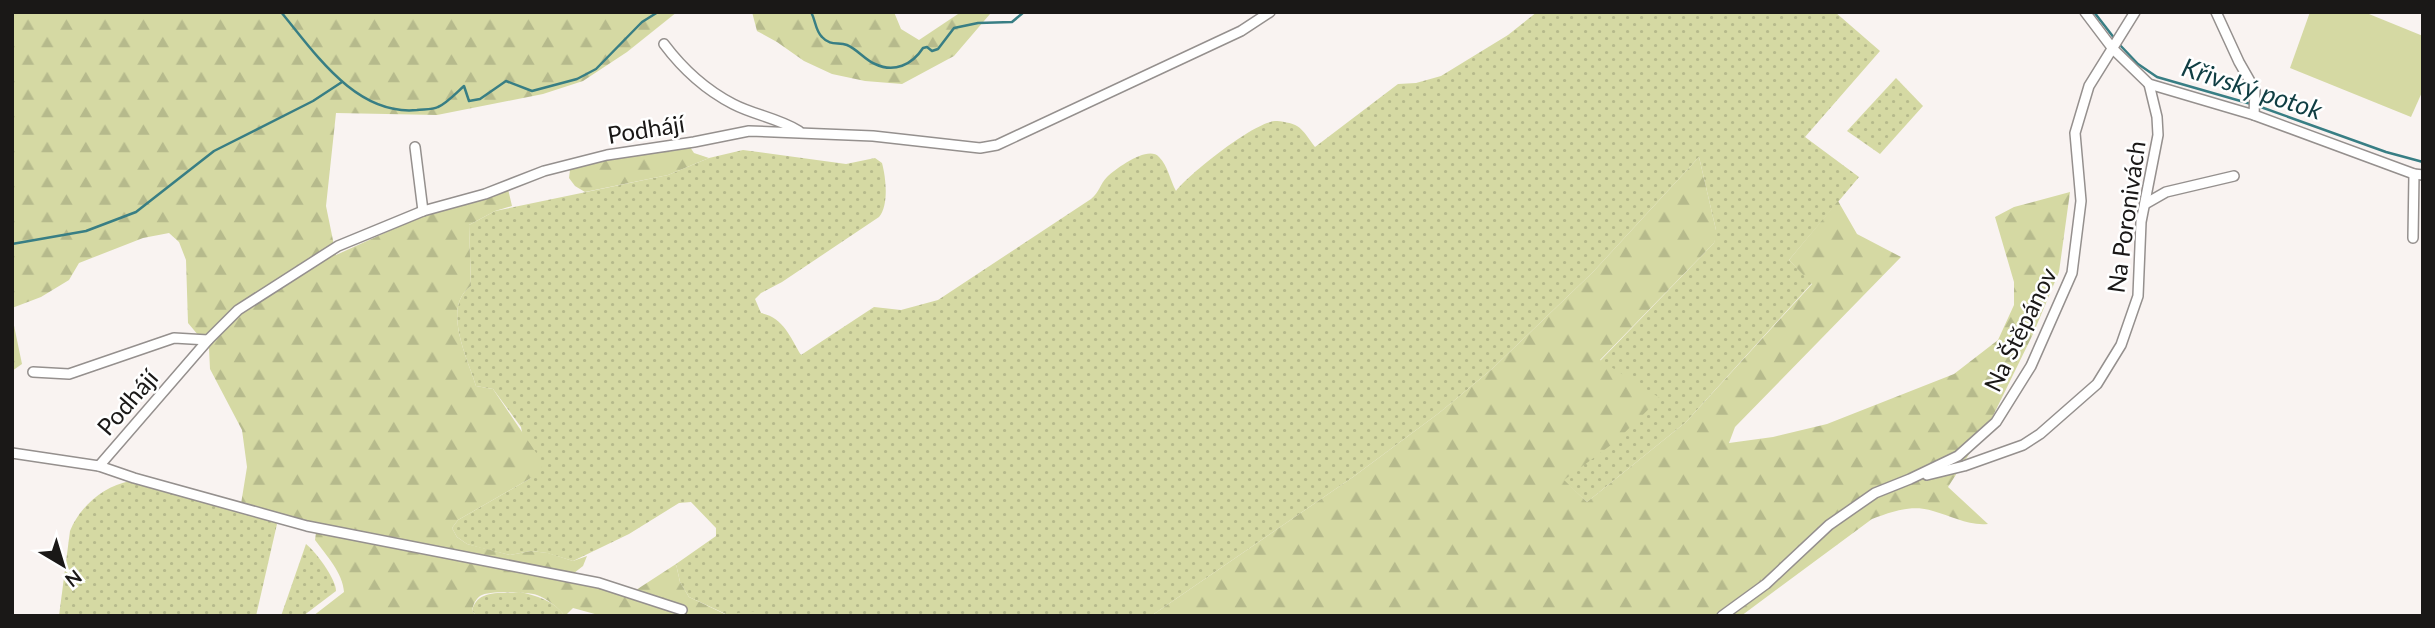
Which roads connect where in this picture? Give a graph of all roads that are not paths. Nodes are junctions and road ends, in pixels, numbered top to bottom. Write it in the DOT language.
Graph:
graph roads {
  1 [pos="1270,12"];
  2 [pos="2085,12"];
  3 [pos="2135,12"];
  4 [pos="2216,12"];
  5 [pos="664,44"];
  6 [pos="2116,45"];
  7 [pos="2149,84"];
  8 [pos="2254,108"];
  9 [pos="800,132"];
  10 [pos="415,147"];
  11 [pos="2418,175"];
  12 [pos="2234,176"];
  13 [pos="2423,181"];
  14 [pos="2145,204"];
  15 [pos="422,211"];
  16 [pos="2413,238"];
  17 [pos="208,340"];
  18 [pos="33,372"];
  19 [pos="12,453"];
  20 [pos="99,466"];
  21 [pos="1910,479"];
  22 [pos="682,610"];
  23 [pos="1722,616"];
  1 -- 9 [label="street, Podhájí"];
  2 -- 6 [label="street"];
  3 -- 6 [label="street, Na Štěpánov"];
  4 -- 8 [label="street"];
  5 -- 9 [label="street"];
  6 -- 7 [label="street"];
  6 -- 21 [label="street, Na Štěpánov"];
  7 -- 8 [label="street"];
  7 -- 14 [label="street, Na Poronivách"];
  8 -- 11 [label="street"];
  9 -- 15 [label="street, Podhájí"];
  10 -- 15 [label="street"];
  11 -- 13 [label="street"];
  11 -- 16 [label="street"];
  12 -- 14 [label="street"];
  14 -- 21 [label="street, Na Poronivách"];
  15 -- 17 [label="street, Podhájí"];
  17 -- 18 [label="street"];
  17 -- 20 [label="street, Podhájí"];
  19 -- 20 [label="street"];
  20 -- 22 [label="street"];
  21 -- 23 [label="street, Na Štěpánov"];
}
